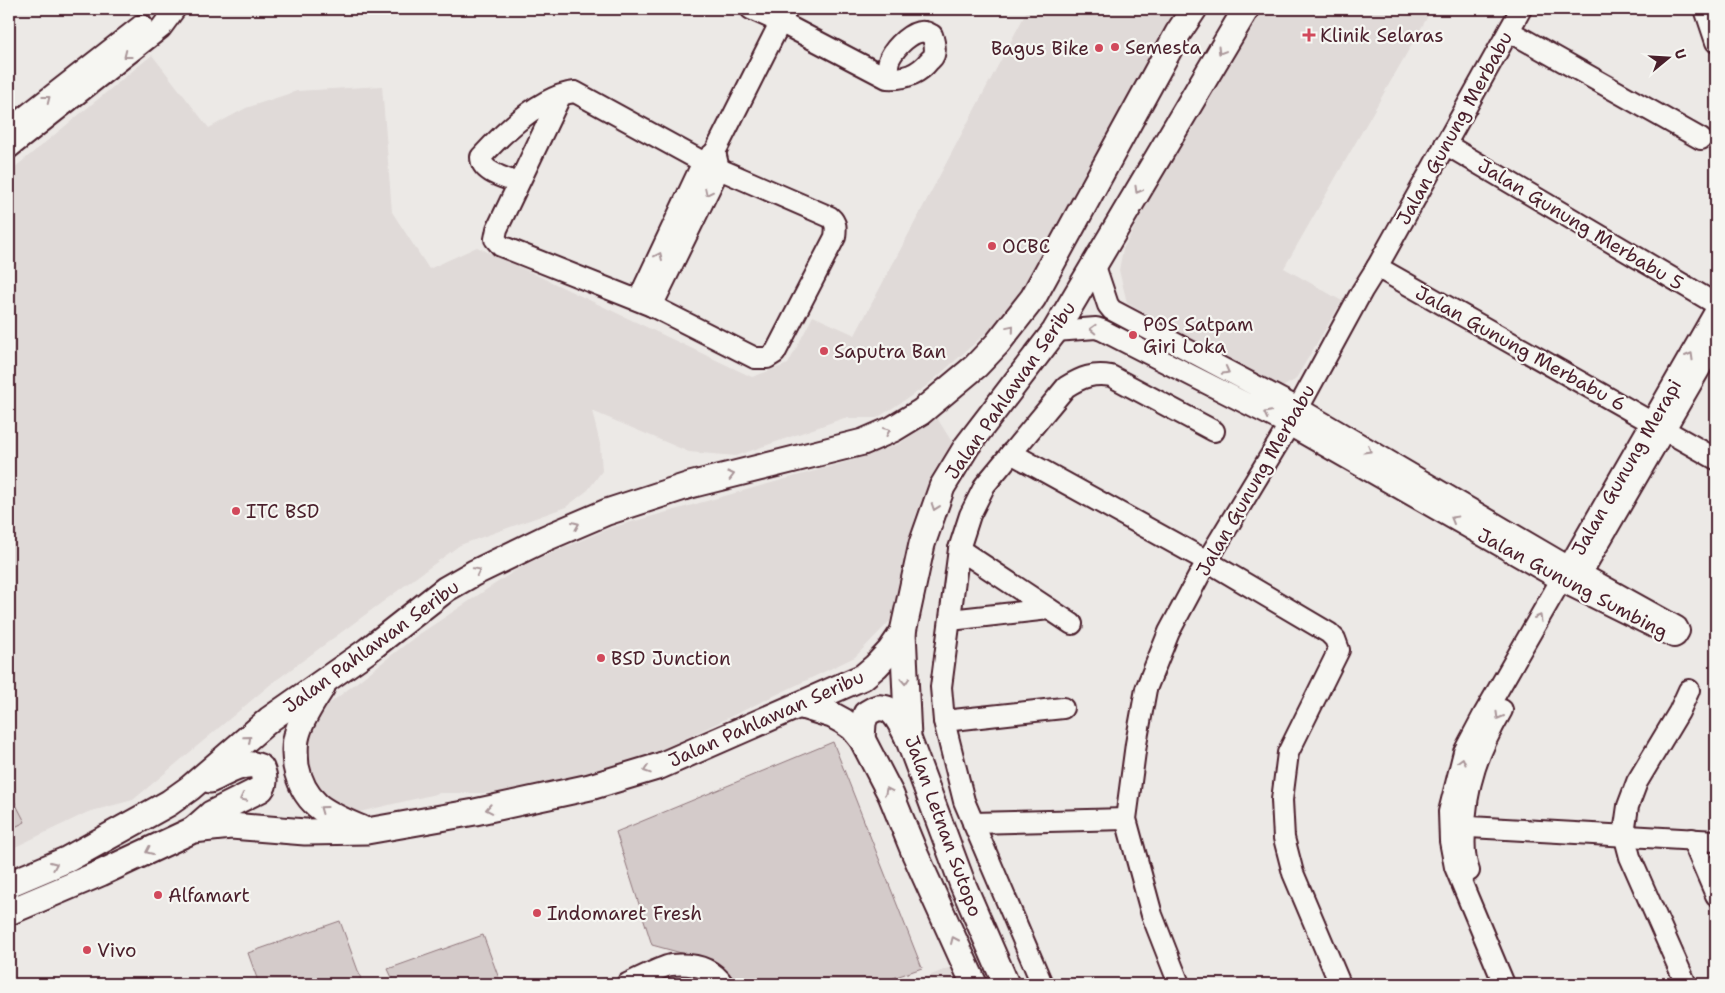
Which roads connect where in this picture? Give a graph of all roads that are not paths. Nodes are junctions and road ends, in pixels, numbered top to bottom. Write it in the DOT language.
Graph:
graph roads {
  1 [pos="175,9"];
  2 [pos="751,9"];
  3 [pos="1194,9"];
  4 [pos="1246,9"];
  5 [pos="1521,9"];
  6 [pos="1705,9"];
  7 [pos="783,15"];
  8 [pos="1508,31"];
  9 [pos="1716,42"];
  10 [pos="887,78"];
  11 [pos="561,96"];
  12 [pos="9,129"];
  13 [pos="1701,139"];
  14 [pos="1446,144"];
  15 [pos="9,148"];
  16 [pos="713,161"];
  17 [pos="518,183"];
  18 [pos="1095,266"];
  19 [pos="1377,267"];
  20 [pos="645,303"];
  21 [pos="1716,304"];
  22 [pos="1716,310"];
  23 [pos="1055,331"];
  24 [pos="1716,341"];
  25 [pos="1294,417"];
  26 [pos="1658,425"];
  27 [pos="1214,431"];
  28 [pos="1012,453"];
  29 [pos="1716,459"];
  30 [pos="959,549"];
  31 [pos="1207,561"];
  32 [pos="1571,577"];
  33 [pos="1049,608"];
  34 [pos="950,620"];
  35 [pos="1072,624"];
  36 [pos="903,632"];
  37 [pos="328,678"];
  38 [pos="1689,690"];
  39 [pos="798,705"];
  40 [pos="1062,708"];
  41 [pos="944,721"];
  42 [pos="908,738"];
  43 [pos="862,739"];
  44 [pos="190,788"];
  45 [pos="1126,819"];
  46 [pos="973,823"];
  47 [pos="1457,825"];
  48 [pos="193,830"];
  49 [pos="367,831"];
  50 [pos="1624,834"];
  51 [pos="1692,839"];
  52 [pos="1716,841"];
  53 [pos="9,884"];
  54 [pos="1716,895"];
  55 [pos="9,912"];
  56 [pos="627,984"];
  57 [pos="723,984"];
  58 [pos="974,984"];
  59 [pos="1006,984"];
  60 [pos="1042,984"];
  61 [pos="1179,984"];
  62 [pos="1340,984"];
  63 [pos="1504,984"];
  64 [pos="1517,984"];
  65 [pos="1686,984"];
  12 -- 1 [label="street, one-way"];
  1 -- 15 [label="street, one-way"];
  2 -- 7 [label="street"];
  37 -- 3 [label="main road, Jalan Pahlawan Seribu, one-way"];
  4 -- 18 [label="main road, Jalan Pahlawan Seribu, one-way"];
  5 -- 8 [label="street, Jalan Gunung Merbabu"];
  6 -- 9 [label="street"];
  7 -- 10 [label="street"];
  7 -- 16 [label="street"];
  8 -- 13 [label="street"];
  8 -- 14 [label="street, Jalan Gunung Merbabu"];
  11 -- 16 [label="street"];
  11 -- 17 [label="street"];
  11 -- 17 [label="street"];
  14 -- 19 [label="street, Jalan Gunung Merbabu"];
  14 -- 21 [label="street, Jalan Gunung Merbabu 5"];
  16 -- 20 [label="street"];
  16 -- 20 [label="street"];
  17 -- 20 [label="street"];
  18 -- 23 [label="main road, Jalan Pahlawan Seribu"];
  18 -- 25 [label="street, Jalan Gunung Sumbing, one-way"];
  19 -- 25 [label="street, Jalan Gunung Merbabu"];
  19 -- 26 [label="street, Jalan Gunung Merbabu 6"];
  26 -- 22 [label="street, Jalan Gunung Merapi, one-way"];
  25 -- 23 [label="street, Jalan Gunung Sumbing, one-way"];
  23 -- 36 [label="main road, Jalan Pahlawan Seribu, one-way"];
  24 -- 26 [label="street, Jalan Gunung Merapi"];
  25 -- 31 [label="street, Jalan Gunung Merbabu"];
  25 -- 32 [label="street, Jalan Gunung Sumbing"];
  26 -- 29 [label="street, Jalan Gunung Merbabu 6"];
  26 -- 32 [label="street, Jalan Gunung Merapi"];
  27 -- 28 [label="street"];
  28 -- 30 [label="street"];
  28 -- 31 [label="street"];
  30 -- 33 [label="street"];
  30 -- 34 [label="street"];
  31 -- 45 [label="street, Jalan Gunung Merbabu"];
  31 -- 62 [label="street"];
  32 -- 47 [label="street, Jalan Gunung Merapi"];
  33 -- 34 [label="street"];
  33 -- 35 [label="street"];
  34 -- 41 [label="street"];
  36 -- 39 [label="main road, Jalan Pahlawan Seribu"];
  36 -- 42 [label="main road, Jalan Letnan Sutopo, one-way"];
  44 -- 37 [label="main road, Jalan Pahlawan Seribu, one-way"];
  49 -- 37 [label="main road, one-way"];
  38 -- 50 [label="street"];
  39 -- 43 [label="main road, Jalan Letnan Sutopo"];
  39 -- 49 [label="main road, Jalan Pahlawan Seribu, one-way"];
  40 -- 41 [label="street"];
  41 -- 46 [label="street"];
  42 -- 43 [label="main road"];
  42 -- 59 [label="main road, Jalan Letnan Sutopo"];
  58 -- 43 [label="main road, Jalan Letnan Sutopo, one-way"];
  44 -- 48 [label="main road, one-way"];
  53 -- 44 [label="main road, Jalan Pahlawan Seribu, one-way"];
  45 -- 46 [label="street"];
  45 -- 61 [label="street, Jalan Gunung Merbabu"];
  46 -- 60 [label="street"];
  47 -- 50 [label="street"];
  47 -- 63 [label="street, Jalan Gunung Merapi"];
  47 -- 64 [label="street, Jalan Gunung Merapi"];
  48 -- 49 [label="main road, Jalan Pahlawan Seribu"];
  48 -- 55 [label="main road, Jalan Pahlawan Seribu, one-way"];
  50 -- 51 [label="street"];
  50 -- 65 [label="street"];
  51 -- 52 [label="street"];
  51 -- 54 [label="street"];
  56 -- 57 [label="street"];
}
